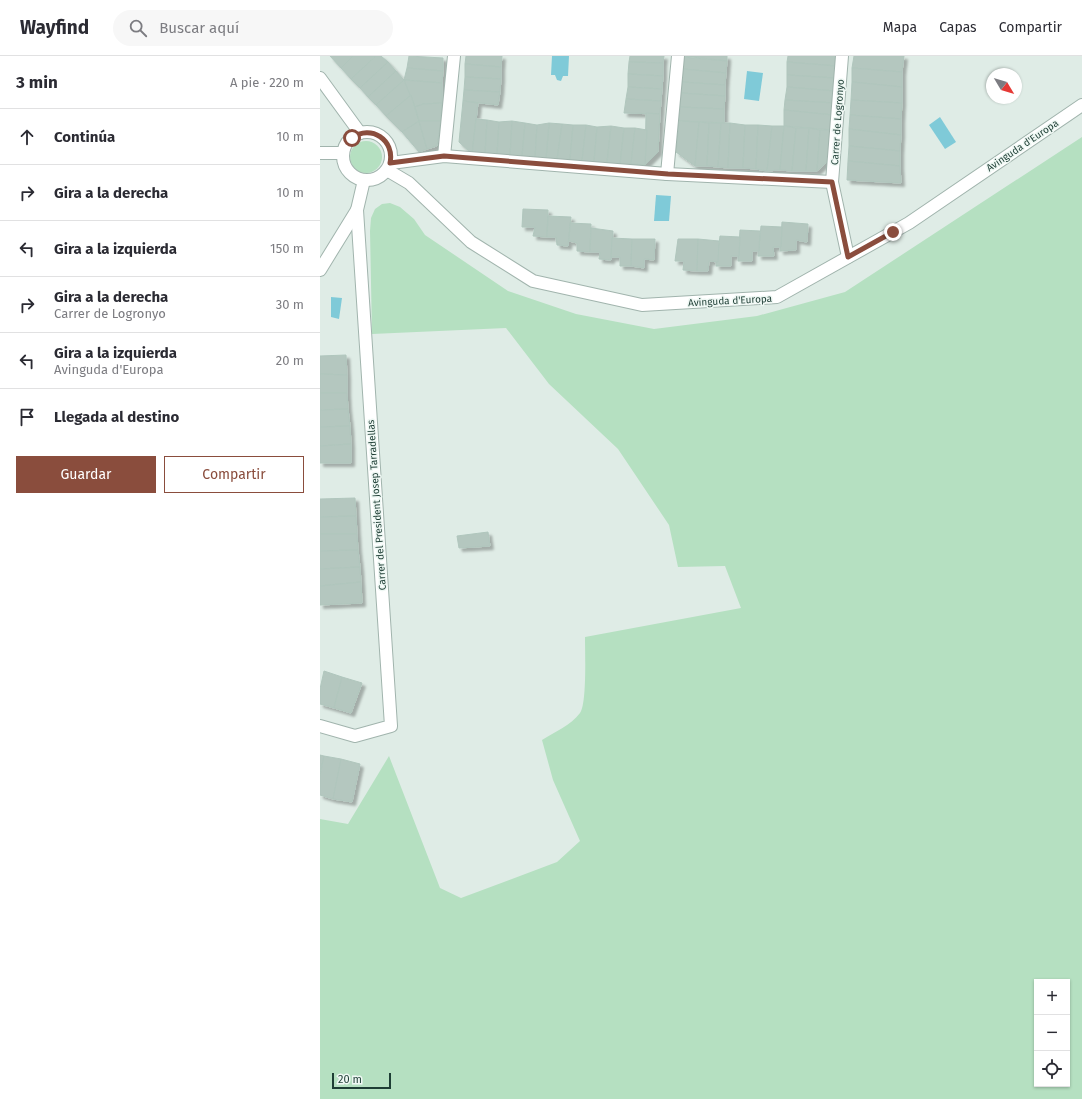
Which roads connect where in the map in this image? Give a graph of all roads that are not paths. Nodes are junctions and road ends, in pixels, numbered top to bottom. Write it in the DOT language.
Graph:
graph roads {
  1 [pos="454,56"];
  2 [pos="678,56"];
  3 [pos="842,56"];
  4 [pos="320,78"];
  5 [pos="1082,105"];
  6 [pos="360,133"];
  7 [pos="320,153"];
  8 [pos="343,153"];
  9 [pos="444,156"];
  10 [pos="389,167"];
  11 [pos="668,174"];
  12 [pos="364,180"];
  13 [pos="832,182"];
  14 [pos="357,210"];
  15 [pos="848,257"];
  16 [pos="320,270"];
  17 [pos="320,726"];
  1 -- 9 [label="street"];
  2 -- 11 [label="street"];
  3 -- 13 [label="street, Carrer de Logronyo"];
  4 -- 6 [label="street"];
  5 -- 15 [label="street, Avinguda d'Europa"];
  6 -- 8 [label="street"];
  6 -- 10 [label="street"];
  7 -- 8 [label="street"];
  8 -- 12 [label="street"];
  9 -- 10 [label="street"];
  9 -- 11 [label="street"];
  10 -- 12 [label="street"];
  10 -- 15 [label="street, Avinguda d'Europa"];
  11 -- 13 [label="street"];
  12 -- 14 [label="street, Carrer del President Josep Tarradellas"];
  13 -- 15 [label="street, Carrer de Logronyo"];
  14 -- 16 [label="street, Carrer del President Josep Tarradellas"];
  14 -- 17 [label="street, Carrer del President Josep Tarradellas"];
}
